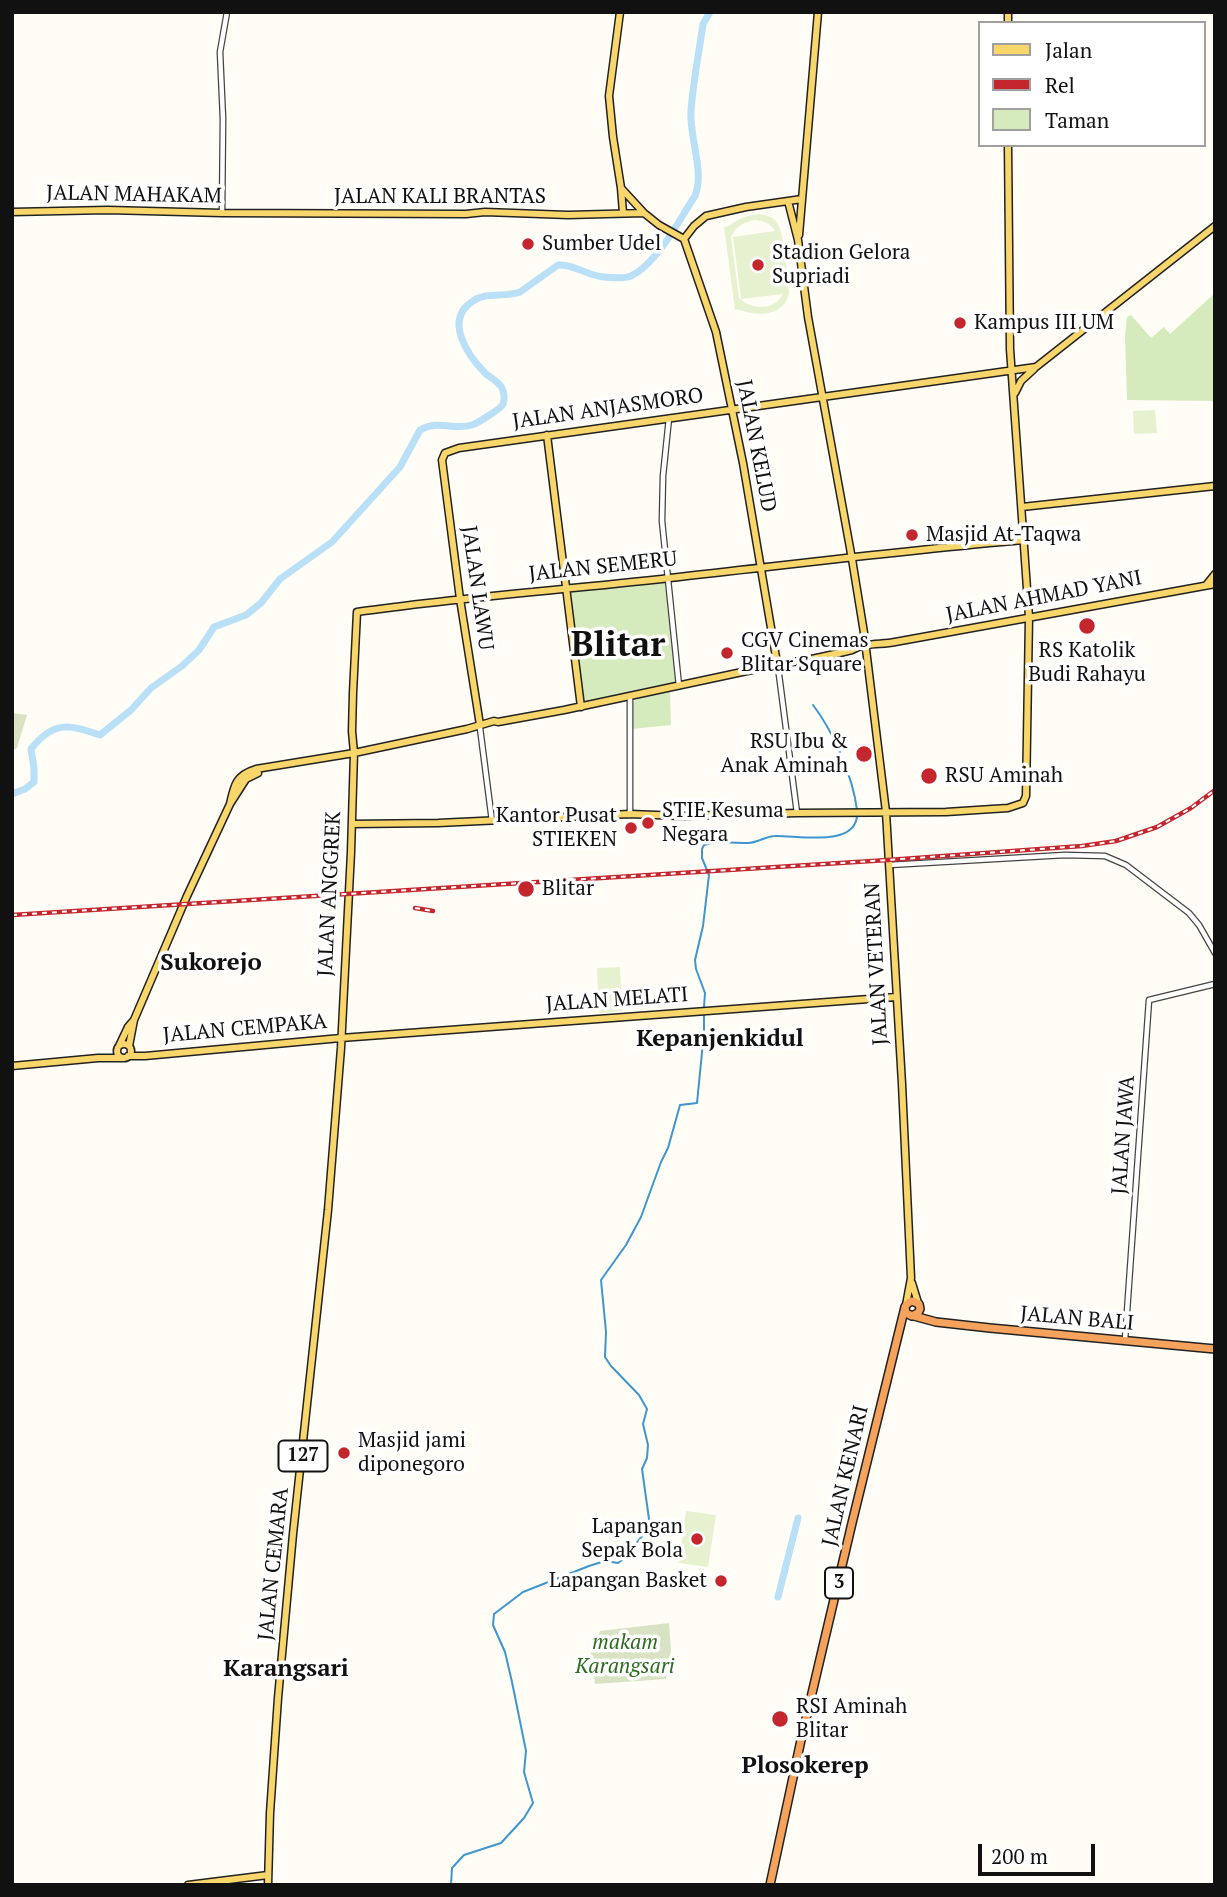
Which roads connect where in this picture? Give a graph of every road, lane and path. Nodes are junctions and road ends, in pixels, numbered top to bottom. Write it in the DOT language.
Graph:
graph roads {
  1 [pos="227,12"];
  2 [pos="620,12"];
  3 [pos="818,12"];
  4 [pos="1008,147"];
  5 [pos="621,188"];
  6 [pos="802,199"];
  7 [pos="788,201"];
  8 [pos="12,212"];
  9 [pos="644,212"];
  10 [pos="222,213"];
  11 [pos="256,213"];
  12 [pos="623,213"];
  13 [pos="1215,226"];
  14 [pos="1204,234"];
  15 [pos="1215,236"];
  16 [pos="682,238"];
  17 [pos="798,240"];
  18 [pos="1036,368"];
  19 [pos="1012,372"];
  20 [pos="823,397"];
  21 [pos="1013,397"];
  22 [pos="733,409"];
  23 [pos="669,418"];
  24 [pos="547,435"];
  25 [pos="442,457"];
  26 [pos="1215,486"];
  27 [pos="1022,507"];
  28 [pos="1024,540"];
  29 [pos="852,559"];
  30 [pos="760,568"];
  31 [pos="1215,574"];
  32 [pos="667,579"];
  33 [pos="1215,584"];
  34 [pos="1205,585"];
  35 [pos="566,589"];
  36 [pos="460,599"];
  37 [pos="357,612"];
  38 [pos="1029,617"];
  39 [pos="866,647"];
  40 [pos="778,665"];
  41 [pos="679,686"];
  42 [pos="629,697"];
  43 [pos="581,707"];
  44 [pos="480,726"];
  45 [pos="354,752"];
  46 [pos="886,812"];
  47 [pos="797,813"];
  48 [pos="630,814"];
  49 [pos="492,821"];
  50 [pos="352,824"];
  51 [pos="888,865"];
  52 [pos="1215,953"];
  53 [pos="1215,985"];
  54 [pos="896,997"];
  55 [pos="134,1020"];
  56 [pos="341,1038"];
  57 [pos="129,1047"];
  58 [pos="118,1048"];
  59 [pos="151,1055"];
  60 [pos="125,1057"];
  61 [pos="99,1058"];
  62 [pos="12,1066"];
  63 [pos="911,1278"];
  64 [pos="905,1307"];
  65 [pos="919,1307"];
  66 [pos="914,1316"];
  67 [pos="902,1322"];
  68 [pos="936,1322"];
  69 [pos="1125,1340"];
  70 [pos="1215,1349"];
  71 [pos="268,1875"];
  72 [pos="188,1885"];
  73 [pos="268,1885"];
  74 [pos="770,1885"];
  1 -- 10 [label="street"];
  2 -- 5 [label="main road"];
  3 -- 6 [label="main road"];
  4 -- 19 [label="main road"];
  5 -- 9 [label="main road"];
  5 -- 12 [label="main road"];
  6 -- 7 [label="main road"];
  6 -- 17 [label="main road"];
  7 -- 16 [label="main road"];
  7 -- 17 [label="main road"];
  8 -- 10 [label="main road, JALAN MAHAKAM"];
  9 -- 12 [label="main road, JALAN KALI BRANTAS"];
  9 -- 16 [label="main road"];
  10 -- 11 [label="main road, JALAN MAHAKAM"];
  11 -- 12 [label="main road, JALAN KALI BRANTAS"];
  13 -- 14 [label="main road"];
  14 -- 15 [label="main road"];
  14 -- 18 [label="main road"];
  16 -- 22 [label="main road, JALAN KELUD"];
  17 -- 20 [label="main road, JALAN VETERAN"];
  18 -- 19 [label="main road, JALAN ANJASMORO"];
  18 -- 21 [label="main road"];
  19 -- 20 [label="main road, JALAN ANJASMORO"];
  19 -- 21 [label="main road"];
  20 -- 22 [label="main road, JALAN ANJASMORO"];
  20 -- 29 [label="main road, JALAN VETERAN"];
  21 -- 27 [label="main road"];
  22 -- 23 [label="main road, JALAN ANJASMORO"];
  22 -- 30 [label="main road, JALAN KELUD"];
  23 -- 24 [label="main road, JALAN ANJASMORO"];
  23 -- 32 [label="street"];
  24 -- 25 [label="main road, JALAN ANJASMORO"];
  24 -- 35 [label="main road"];
  25 -- 36 [label="main road, JALAN LAWU"];
  26 -- 27 [label="main road"];
  27 -- 28 [label="main road"];
  28 -- 29 [label="main road, JALAN SEMERU"];
  28 -- 38 [label="main road"];
  29 -- 30 [label="main road, JALAN SEMERU"];
  29 -- 39 [label="main road, JALAN VETERAN"];
  30 -- 32 [label="main road, JALAN SEMERU"];
  30 -- 40 [label="main road, JALAN KELUD"];
  31 -- 34 [label="main road"];
  32 -- 35 [label="main road, JALAN SEMERU"];
  32 -- 41 [label="street"];
  33 -- 34 [label="main road, JALAN AHMAD YANI"];
  34 -- 38 [label="main road, JALAN AHMAD YANI"];
  35 -- 36 [label="main road, JALAN SEMERU"];
  35 -- 43 [label="main road"];
  36 -- 37 [label="main road, JALAN SEMERU"];
  36 -- 44 [label="main road, JALAN LAWU"];
  37 -- 45 [label="main road, JALAN ANGGREK"];
  38 -- 39 [label="main road, JALAN AHMAD YANI"];
  38 -- 46 [label="main road"];
  39 -- 40 [label="main road, JALAN AHMAD YANI"];
  39 -- 46 [label="main road, JALAN VETERAN"];
  40 -- 41 [label="main road, JALAN AHMAD YANI"];
  40 -- 47 [label="street"];
  41 -- 42 [label="main road, JALAN AHMAD YANI"];
  42 -- 43 [label="main road, JALAN AHMAD YANI"];
  42 -- 48 [label="street"];
  43 -- 44 [label="main road, JALAN AHMAD YANI"];
  44 -- 45 [label="main road, JALAN AHMAD YANI"];
  44 -- 49 [label="street"];
  45 -- 50 [label="main road, JALAN ANGGREK"];
  45 -- 55 [label="main road, JALAN AHMAD YANI"];
  46 -- 47 [label="main road"];
  46 -- 51 [label="main road, JALAN VETERAN"];
  47 -- 48 [label="main road"];
  48 -- 49 [label="main road"];
  49 -- 50 [label="main road"];
  50 -- 56 [label="main road, JALAN ANGGREK"];
  51 -- 52 [label="street"];
  51 -- 54 [label="main road, JALAN VETERAN"];
  53 -- 69 [label="street, JALAN JAWA"];
  54 -- 56 [label="main road, JALAN MELATI"];
  54 -- 63 [label="main road, JALAN VETERAN"];
  55 -- 57 [label="main road"];
  55 -- 58 [label="main road"];
  56 -- 59 [label="main road, JALAN CEMPAKA"];
  56 -- 71 [label="main road, JALAN CEMARA / 127"];
  57 -- 58 [label="main road"];
  57 -- 59 [label="main road, JALAN CEMPAKA"];
  57 -- 60 [label="main road"];
  58 -- 60 [label="main road"];
  58 -- 61 [label="main road"];
  59 -- 60 [label="main road, JALAN CEMPAKA"];
  60 -- 61 [label="main road, JALAN CEMPAKA"];
  61 -- 62 [label="main road, JALAN CEMPAKA"];
  63 -- 64 [label="main road, JALAN VETERAN"];
  63 -- 65 [label="main road, JALAN VETERAN"];
  64 -- 65 [label="highway"];
  64 -- 66 [label="highway"];
  64 -- 67 [label="highway, 3"];
  65 -- 66 [label="highway"];
  65 -- 68 [label="highway"];
  66 -- 67 [label="highway"];
  66 -- 68 [label="highway, JALAN BALI"];
  67 -- 74 [label="highway, JALAN KENARI / 3"];
  68 -- 69 [label="highway, JALAN BALI"];
  69 -- 70 [label="highway, JALAN BALI"];
  71 -- 72 [label="main road"];
  71 -- 73 [label="main road, JALAN CEMARA / 127"];
}
